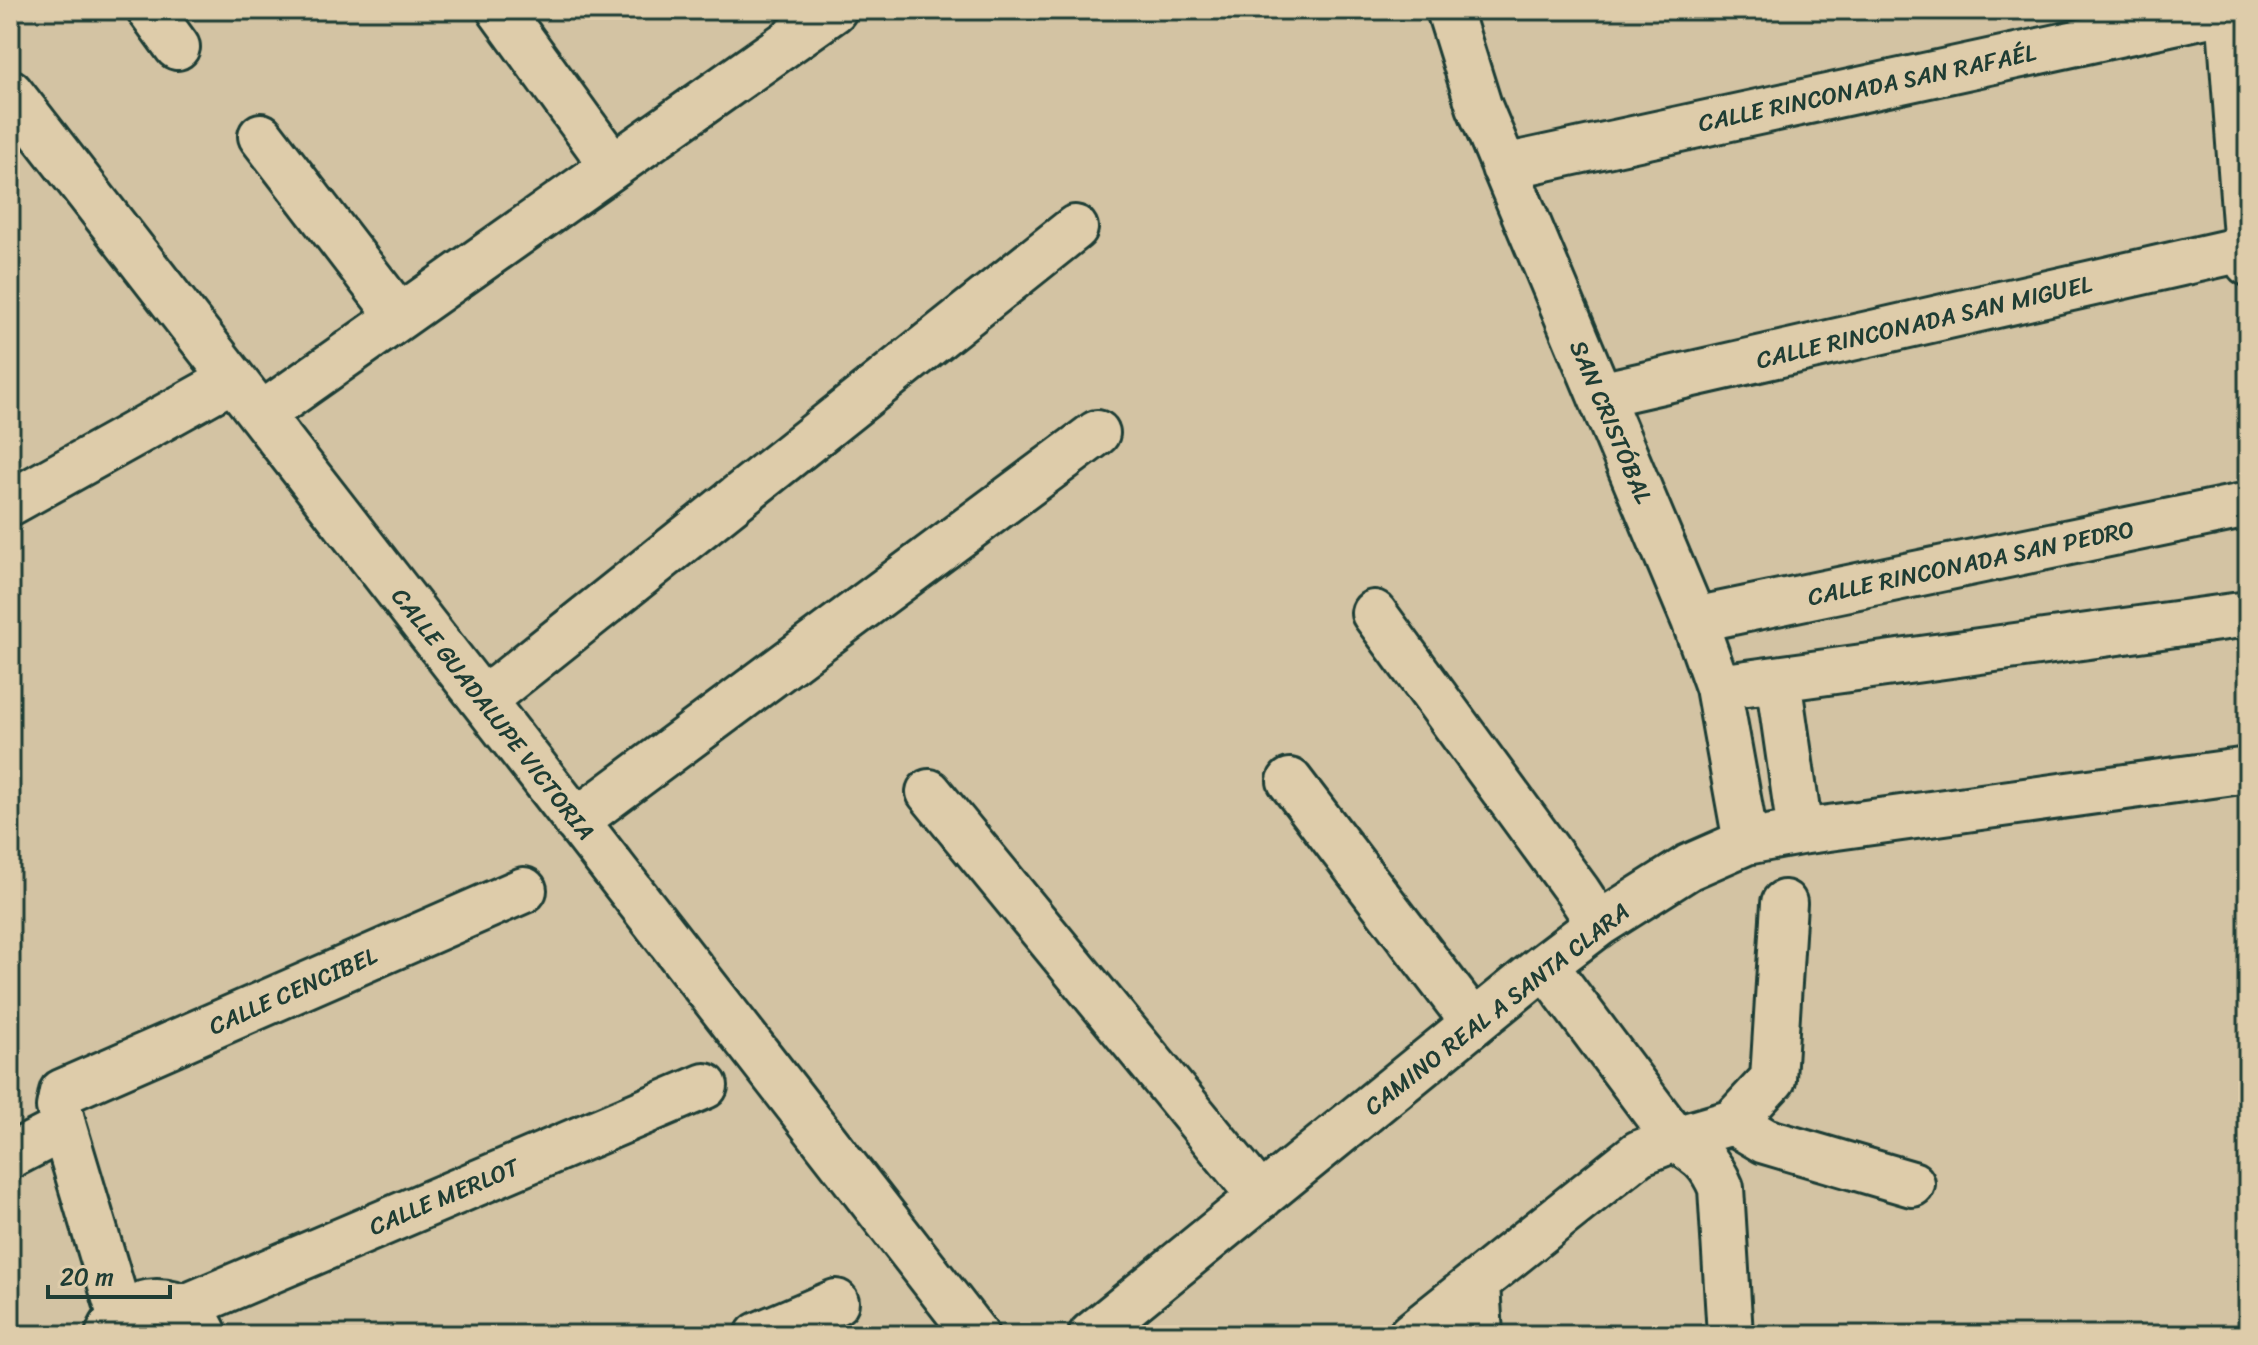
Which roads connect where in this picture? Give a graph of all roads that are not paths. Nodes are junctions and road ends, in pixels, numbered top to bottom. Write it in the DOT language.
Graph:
graph roads {
  1 [pos="150,10"];
  2 [pos="500,10"];
  3 [pos="834,10"];
  4 [pos="1449,10"];
  5 [pos="2229,10"];
  6 [pos="177,47"];
  7 [pos="10,92"];
  8 [pos="261,136"];
  9 [pos="612,165"];
  10 [pos="1504,167"];
  11 [pos="1075,228"];
  12 [pos="2247,256"];
  13 [pos="399,316"];
  14 [pos="233,379"];
  15 [pos="1600,395"];
  16 [pos="261,415"];
  17 [pos="1097,433"];
  18 [pos="10,503"];
  19 [pos="2248,505"];
  20 [pos="1374,613"];
  21 [pos="2248,614"];
  22 [pos="1694,620"];
  23 [pos="1778,679"];
  24 [pos="1718,687"];
  25 [pos="480,697"];
  26 [pos="2248,770"];
  27 [pos="1290,781"];
  28 [pos="929,792"];
  29 [pos="576,821"];
  30 [pos="1800,832"];
  31 [pos="1746,842"];
  32 [pos="524,890"];
  33 [pos="1784,903"];
  34 [pos="1599,924"];
  35 [pos="1545,965"];
  36 [pos="1474,1023"];
  37 [pos="705,1086"];
  38 [pos="63,1110"];
  39 [pos="1733,1122"];
  40 [pos="1675,1139"];
  41 [pos="10,1156"];
  42 [pos="1912,1184"];
  43 [pos="1261,1197"];
  44 [pos="1477,1283"];
  45 [pos="836,1302"];
  46 [pos="194,1321"];
  47 [pos="114,1325"];
  48 [pos="758,1335"];
  49 [pos="976,1335"];
  50 [pos="1091,1335"];
  51 [pos="1411,1335"];
  52 [pos="1480,1335"];
  53 [pos="1730,1335"];
  1 -- 6 [label="street"];
  2 -- 9 [label="street"];
  3 -- 9 [label="street"];
  4 -- 10 [label="street, SAN CRISTÓBAL"];
  5 -- 10 [label="street, CALLE RINCONADA SAN RAFAÉL"];
  5 -- 12 [label="street"];
  7 -- 14 [label="street, CALLE GUADALUPE VICTORIA"];
  8 -- 13 [label="street"];
  9 -- 13 [label="street"];
  10 -- 15 [label="street, SAN CRISTÓBAL"];
  11 -- 25 [label="street"];
  12 -- 15 [label="street, CALLE RINCONADA SAN MIGUEL"];
  13 -- 16 [label="street"];
  14 -- 16 [label="street, CALLE GUADALUPE VICTORIA"];
  14 -- 18 [label="street"];
  15 -- 22 [label="street, SAN CRISTÓBAL"];
  16 -- 25 [label="street, CALLE GUADALUPE VICTORIA"];
  17 -- 29 [label="street"];
  19 -- 22 [label="street, CALLE RINCONADA SAN PEDRO"];
  20 -- 34 [label="street"];
  21 -- 23 [label="street"];
  22 -- 24 [label="street, SAN CRISTÓBAL"];
  23 -- 24 [label="street"];
  23 -- 30 [label="street"];
  24 -- 31 [label="street, SAN CRISTÓBAL"];
  25 -- 29 [label="street, CALLE GUADALUPE VICTORIA"];
  26 -- 30 [label="street, CAMINO REAL A SANTA CLARA"];
  27 -- 36 [label="street"];
  28 -- 43 [label="street"];
  29 -- 49 [label="street, CALLE GUADALUPE VICTORIA"];
  30 -- 31 [label="street, CAMINO REAL A SANTA CLARA"];
  31 -- 34 [label="street, CAMINO REAL A SANTA CLARA"];
  32 -- 38 [label="street, CALLE CENCIBEL"];
  33 -- 39 [label="street"];
  34 -- 35 [label="street, CAMINO REAL A SANTA CLARA"];
  35 -- 36 [label="street, CAMINO REAL A SANTA CLARA"];
  35 -- 40 [label="street"];
  36 -- 43 [label="street, CAMINO REAL A SANTA CLARA"];
  37 -- 46 [label="street, CALLE MERLOT"];
  38 -- 41 [label="street, CALLE CENCIBEL"];
  38 -- 47 [label="street"];
  39 -- 40 [label="street"];
  39 -- 42 [label="street"];
  40 -- 44 [label="street"];
  40 -- 53 [label="street"];
  43 -- 50 [label="street, CAMINO REAL A SANTA CLARA"];
  44 -- 51 [label="street"];
  44 -- 52 [label="street"];
  45 -- 48 [label="street"];
  46 -- 47 [label="street"];
}
